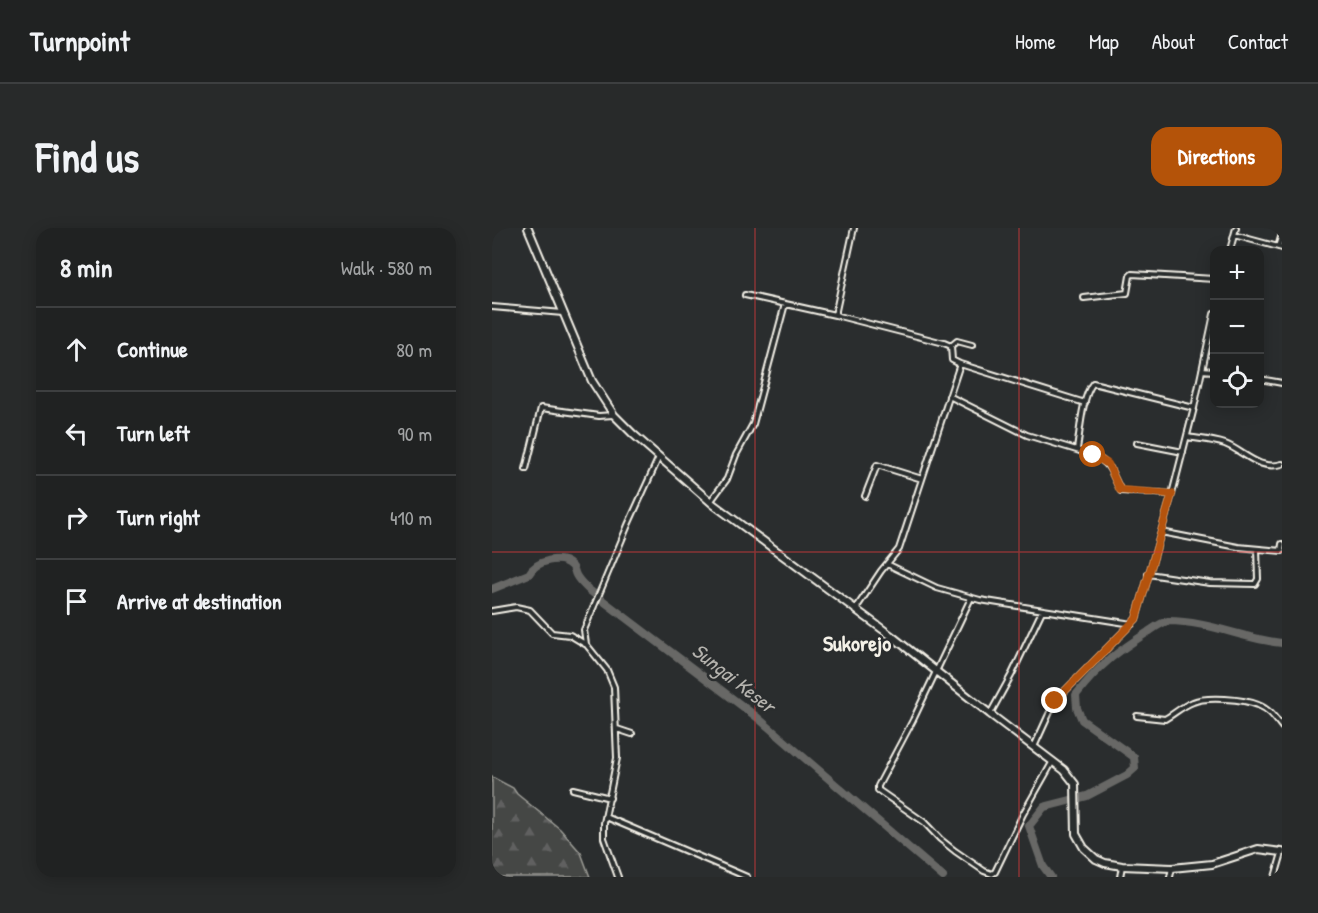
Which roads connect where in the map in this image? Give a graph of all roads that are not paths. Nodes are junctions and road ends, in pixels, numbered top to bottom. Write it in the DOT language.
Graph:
graph roads {
  1 [pos="528,228"];
  2 [pos="854,228"];
  3 [pos="1236,228"];
  4 [pos="1282,234"];
  5 [pos="1234,235"];
  6 [pos="1231,246"];
  7 [pos="1280,247"];
  8 [pos="1210,279"];
  9 [pos="745,295"];
  10 [pos="1084,298"];
  11 [pos="785,304"];
  12 [pos="492,307"];
  13 [pos="563,313"];
  14 [pos="834,315"];
  15 [pos="1210,336"];
  16 [pos="972,345"];
  17 [pos="951,346"];
  18 [pos="960,364"];
  19 [pos="1202,370"];
  20 [pos="1210,371"];
  21 [pos="1264,380"];
  22 [pos="1282,383"];
  23 [pos="949,396"];
  24 [pos="1085,404"];
  25 [pos="1194,408"];
  26 [pos="614,415"];
  27 [pos="1187,437"];
  28 [pos="1137,443"];
  29 [pos="1077,449"];
  30 [pos="1183,452"];
  31 [pos="659,457"];
  32 [pos="1282,464"];
  33 [pos="526,469"];
  34 [pos="922,479"];
  35 [pos="1172,494"];
  36 [pos="866,496"];
  37 [pos="710,502"];
  38 [pos="1161,532"];
  39 [pos="1282,544"];
  40 [pos="1257,549"];
  41 [pos="1282,551"];
  42 [pos="887,564"];
  43 [pos="1148,574"];
  44 [pos="971,598"];
  45 [pos="855,610"];
  46 [pos="492,611"];
  47 [pos="1042,611"];
  48 [pos="1133,624"];
  49 [pos="586,644"];
  50 [pos="937,671"];
  51 [pos="990,714"];
  52 [pos="1137,716"];
  53 [pos="1282,727"];
  54 [pos="617,729"];
  55 [pos="632,734"];
  56 [pos="1034,748"];
  57 [pos="1053,761"];
  58 [pos="573,789"];
  59 [pos="610,798"];
  60 [pos="606,817"];
  61 [pos="1282,852"];
  62 [pos="1122,866"];
  63 [pos="1172,868"];
  64 [pos="618,877"];
  65 [pos="747,877"];
  66 [pos="1120,877"];
  67 [pos="1170,877"];
  68 [pos="1275,877"];
  1 -- 13 [label="highway"];
  2 -- 14 [label="street"];
  3 -- 5 [label="street"];
  4 -- 7 [label="street"];
  5 -- 6 [label="street"];
  5 -- 7 [label="street"];
  8 -- 10 [label="street"];
  9 -- 11 [label="street"];
  11 -- 14 [label="street"];
  11 -- 37 [label="street"];
  12 -- 13 [label="street"];
  13 -- 26 [label="highway"];
  14 -- 17 [label="street"];
  15 -- 19 [label="street"];
  16 -- 17 [label="street"];
  17 -- 18 [label="street"];
  18 -- 23 [label="street"];
  18 -- 24 [label="street"];
  19 -- 20 [label="street"];
  19 -- 25 [label="street"];
  21 -- 22 [label="street"];
  23 -- 29 [label="street"];
  23 -- 34 [label="street"];
  24 -- 25 [label="street"];
  24 -- 29 [label="street"];
  25 -- 27 [label="street"];
  26 -- 31 [label="highway"];
  26 -- 33 [label="street"];
  27 -- 30 [label="street"];
  27 -- 32 [label="street"];
  28 -- 30 [label="street"];
  29 -- 35 [label="street"];
  30 -- 35 [label="street"];
  31 -- 37 [label="highway"];
  31 -- 49 [label="street"];
  34 -- 36 [label="street"];
  34 -- 42 [label="street"];
  35 -- 38 [label="street"];
  37 -- 45 [label="highway"];
  38 -- 40 [label="street"];
  38 -- 43 [label="street"];
  39 -- 41 [label="street"];
  40 -- 41 [label="street"];
  40 -- 43 [label="street"];
  42 -- 44 [label="street"];
  42 -- 45 [label="street"];
  43 -- 48 [label="street"];
  44 -- 47 [label="street"];
  44 -- 50 [label="street"];
  45 -- 50 [label="highway"];
  46 -- 49 [label="street"];
  47 -- 48 [label="street"];
  47 -- 51 [label="street"];
  48 -- 56 [label="street"];
  49 -- 54 [label="street"];
  50 -- 51 [label="highway"];
  50 -- 57 [label="street"];
  51 -- 56 [label="highway"];
  52 -- 53 [label="street"];
  54 -- 55 [label="street"];
  54 -- 59 [label="street"];
  56 -- 57 [label="highway"];
  57 -- 62 [label="highway"];
  58 -- 59 [label="street"];
  59 -- 60 [label="street"];
  60 -- 64 [label="street"];
  60 -- 65 [label="street"];
  61 -- 63 [label="highway"];
  61 -- 68 [label="street"];
  62 -- 63 [label="highway"];
  62 -- 66 [label="street"];
  63 -- 67 [label="street"];
}
